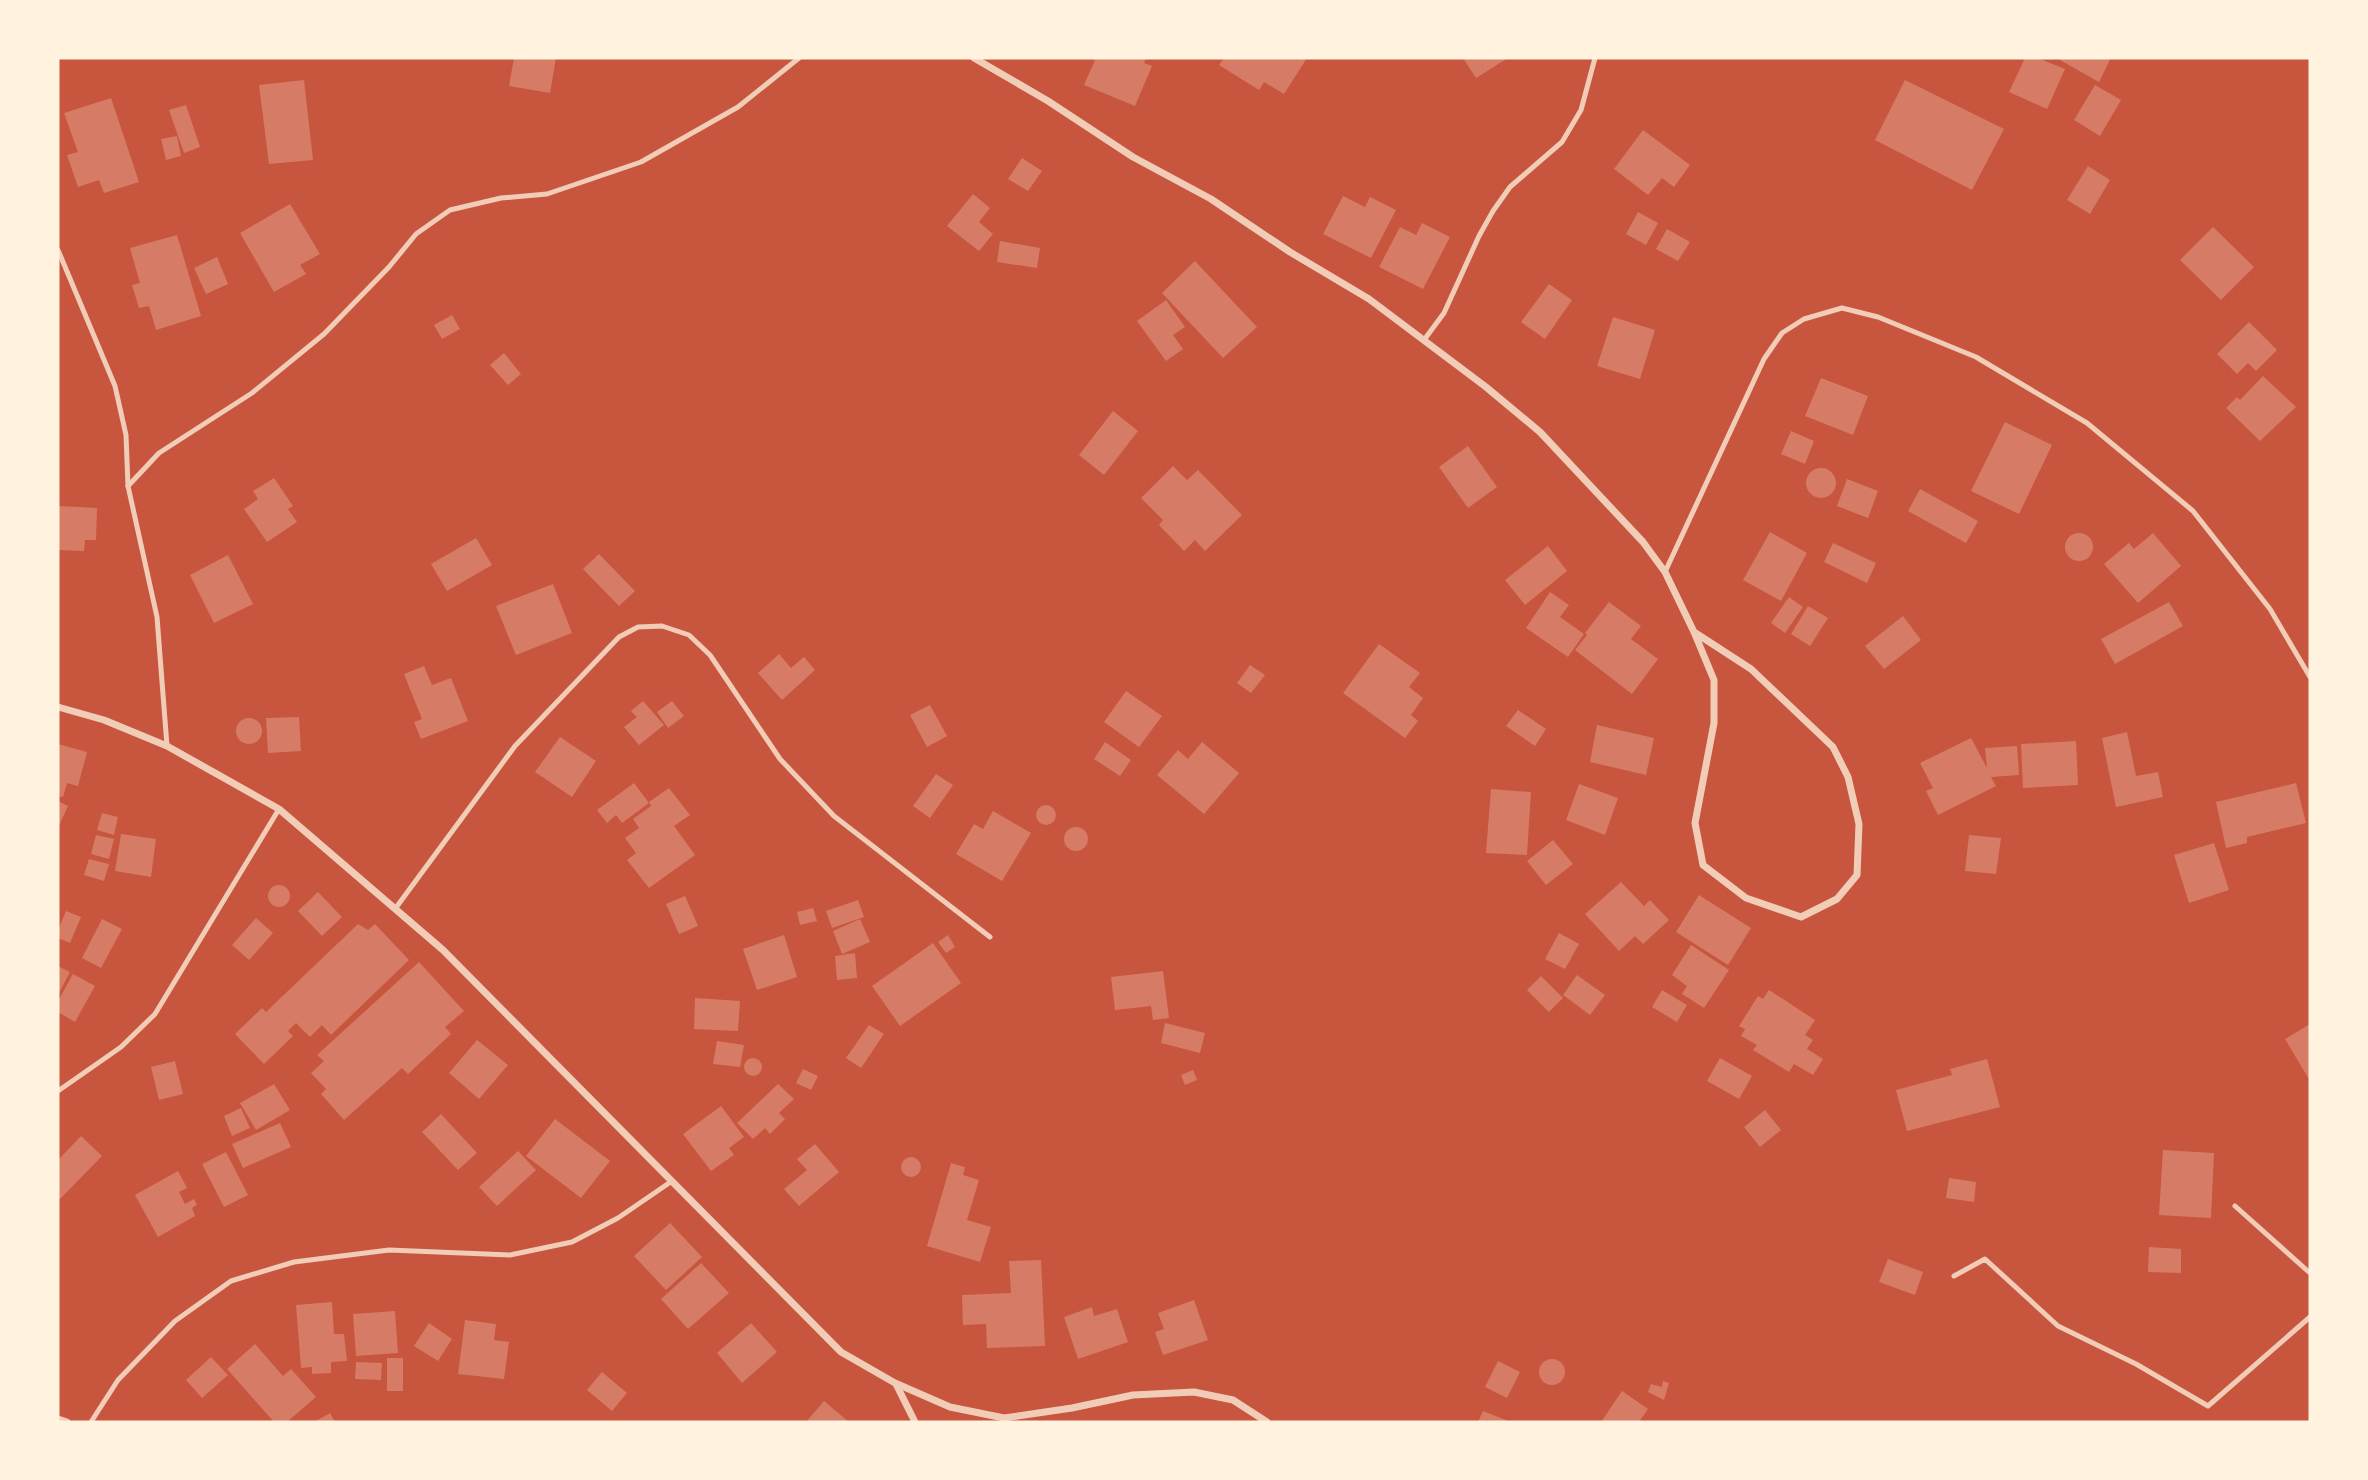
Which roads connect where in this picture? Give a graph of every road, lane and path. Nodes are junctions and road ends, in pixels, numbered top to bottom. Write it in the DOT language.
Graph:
graph roads {
  1 [pos="799,58"];
  2 [pos="974,58"];
  3 [pos="1595,58"];
  4 [pos="58,250"];
  5 [pos="1424,340"];
  6 [pos="128,486"];
  7 [pos="1665,572"];
  8 [pos="1694,632"];
  9 [pos="2310,677"];
  10 [pos="58,707"];
  11 [pos="167,746"];
  12 [pos="279,809"];
  13 [pos="396,909"];
  14 [pos="990,937"];
  15 [pos="58,1091"];
  16 [pos="672,1181"];
  17 [pos="2235,1206"];
  18 [pos="2310,1273"];
  19 [pos="1954,1276"];
  20 [pos="2310,1317"];
  21 [pos="895,1383"];
  22 [pos="58,1419"];
  23 [pos="67,1422"];
  24 [pos="91,1422"];
  25 [pos="915,1422"];
  26 [pos="1268,1422"];
  1 -- 6 [label="lane"];
  2 -- 5 [label="street"];
  3 -- 5 [label="lane"];
  4 -- 6 [label="lane"];
  5 -- 7 [label="street"];
  6 -- 11 [label="lane"];
  7 -- 8 [label="street"];
  7 -- 9 [label="lane"];
  8 -- 8 [label="street"];
  10 -- 11 [label="street"];
  11 -- 12 [label="street"];
  12 -- 13 [label="street"];
  12 -- 15 [label="lane"];
  13 -- 14 [label="lane"];
  13 -- 16 [label="street"];
  16 -- 21 [label="street"];
  16 -- 24 [label="lane"];
  17 -- 18 [label="lane"];
  19 -- 20 [label="lane"];
  21 -- 25 [label="street"];
  21 -- 26 [label="street"];
  22 -- 23 [label="street"];
}
